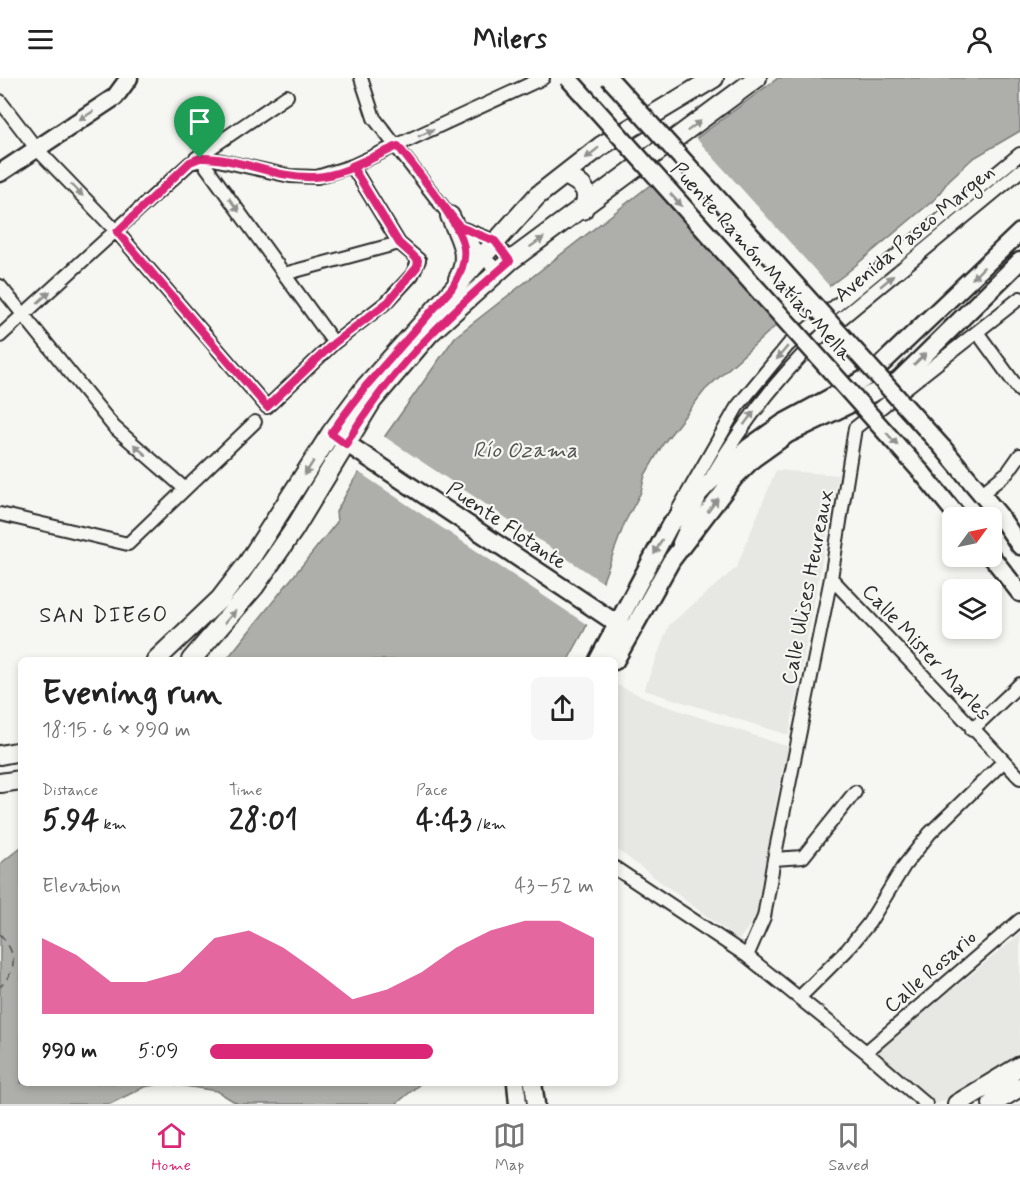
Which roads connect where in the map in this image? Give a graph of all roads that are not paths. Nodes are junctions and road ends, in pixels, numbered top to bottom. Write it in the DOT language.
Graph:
graph roads {
  1 [pos="129,78"];
  2 [pos="362,78"];
  3 [pos="543,78"];
  4 [pos="568,78"];
  5 [pos="609,78"];
  6 [pos="714,78"];
  7 [pos="757,78"];
  8 [pos="287,96"];
  9 [pos="0,101"];
  10 [pos="398,146"];
  11 [pos="36,148"];
  12 [pos="1020,154"];
  13 [pos="195,160"];
  14 [pos="352,166"];
  15 [pos="1020,171"];
  16 [pos="0,173"];
  17 [pos="565,175"];
  18 [pos="583,210"];
  19 [pos="455,222"];
  20 [pos="117,232"];
  21 [pos="1020,232"];
  22 [pos="495,241"];
  23 [pos="399,243"];
  24 [pos="482,256"];
  25 [pos="1020,261"];
  26 [pos="504,266"];
  27 [pos="284,274"];
  28 [pos="0,286"];
  29 [pos="452,288"];
  30 [pos="1020,297"];
  31 [pos="23,316"];
  32 [pos="977,332"];
  33 [pos="0,336"];
  34 [pos="334,343"];
  35 [pos="1020,391"];
  36 [pos="255,422"];
  37 [pos="331,433"];
  38 [pos="734,438"];
  39 [pos="749,447"];
  40 [pos="353,449"];
  41 [pos="1020,455"];
  42 [pos="708,484"];
  43 [pos="183,488"];
  44 [pos="981,494"];
  45 [pos="950,507"];
  46 [pos="0,514"];
  47 [pos="670,525"];
  48 [pos="1020,546"];
  49 [pos="671,561"];
  50 [pos="999,567"];
  51 [pos="831,579"];
  52 [pos="1020,593"];
  53 [pos="624,629"];
  54 [pos="159,657"];
  55 [pos="194,657"];
  56 [pos="601,657"];
  57 [pos="616,657"];
  58 [pos="1020,684"];
  59 [pos="972,730"];
  60 [pos="18,752"];
  61 [pos="0,755"];
  62 [pos="1004,762"];
  63 [pos="1020,778"];
  64 [pos="18,780"];
  65 [pos="0,783"];
  66 [pos="855,792"];
  67 [pos="774,859"];
  68 [pos="618,870"];
  69 [pos="1020,920"];
  70 [pos="747,956"];
  71 [pos="800,998"];
  72 [pos="866,1052"];
  73 [pos="1020,1066"];
  74 [pos="516,1086"];
  75 [pos="533,1086"];
  76 [pos="1020,1087"];
  77 [pos="518,1104"];
  78 [pos="536,1104"];
  79 [pos="926,1104"];
  80 [pos="957,1104"];
  81 [pos="992,1104"];
  1 -- 11 [label="main road, one-way"];
  2 -- 10 [label="street"];
  10 -- 3 [label="street, one-way"];
  4 -- 45 [label="main road, Puente Ramón Matías Mella, one-way, bridge"];
  5 -- 44 [label="main road, Puente Ramón Matías Mella, bridge"];
  6 -- 17 [label="main road, one-way"];
  18 -- 7 [label="main road, one-way"];
  8 -- 13 [label="street"];
  9 -- 11 [label="street"];
  10 -- 14 [label="street"];
  10 -- 19 [label="street"];
  11 -- 16 [label="main road"];
  11 -- 20 [label="street, one-way"];
  12 -- 47 [label="street, Avenida Paseo Margen, one-way"];
  13 -- 14 [label="street"];
  13 -- 20 [label="street"];
  13 -- 27 [label="street, one-way"];
  14 -- 23 [label="street"];
  38 -- 15 [label="street, Avenida Paseo Margen, one-way"];
  17 -- 18 [label="main road"];
  17 -- 22 [label="main road"];
  26 -- 18 [label="main road, one-way"];
  19 -- 22 [label="street"];
  19 -- 24 [label="street"];
  19 -- 29 [label="main road"];
  31 -- 20 [label="street, one-way"];
  20 -- 34 [label="street"];
  21 -- 39 [label="main road, one-way"];
  22 -- 24 [label="main road"];
  22 -- 26 [label="street"];
  23 -- 27 [label="street"];
  23 -- 34 [label="street"];
  24 -- 26 [label="street"];
  24 -- 29 [label="main road"];
  49 -- 25 [label="main road, one-way"];
  26 -- 40 [label="main road"];
  27 -- 34 [label="street"];
  28 -- 31 [label="street"];
  29 -- 37 [label="main road"];
  30 -- 32 [label="street, Calle Ulises Heureaux"];
  31 -- 33 [label="street"];
  43 -- 31 [label="street, one-way"];
  32 -- 35 [label="street"];
  32 -- 51 [label="street, Calle Ulises Heureaux"];
  36 -- 43 [label="street"];
  37 -- 40 [label="main road, Puente Flotante"];
  37 -- 54 [label="main road, one-way"];
  38 -- 39 [label="main road"];
  38 -- 42 [label="street, Avenida Paseo Margen"];
  39 -- 42 [label="main road"];
  40 -- 53 [label="main road, Puente Flotante"];
  55 -- 40 [label="main road, one-way"];
  41 -- 44 [label="street"];
  42 -- 47 [label="main road"];
  42 -- 49 [label="street, Avenida Paseo Margen"];
  43 -- 46 [label="street"];
  44 -- 48 [label="main road, Puente Ramón Matías Mella"];
  47 -- 53 [label="main road, one-way"];
  49 -- 53 [label="main road"];
  50 -- 52 [label="main road"];
  51 -- 59 [label="street, Calle Mister Marles"];
  51 -- 67 [label="street, Calle Ulises Heureaux"];
  53 -- 56 [label="main road"];
  53 -- 57 [label="main road"];
  58 -- 59 [label="street"];
  59 -- 62 [label="street, Calle Mister Marles"];
  60 -- 61 [label="main road"];
  62 -- 63 [label="street, Calle Mister Marles"];
  62 -- 71 [label="street"];
  64 -- 65 [label="main road"];
  66 -- 67 [label="street"];
  67 -- 70 [label="street, Calle Ulises Heureaux"];
  68 -- 70 [label="street"];
  69 -- 72 [label="street, Calle Rosario"];
  70 -- 71 [label="street"];
  71 -- 72 [label="street"];
  72 -- 79 [label="street"];
  73 -- 80 [label="main road"];
  74 -- 77 [label="main road"];
  75 -- 78 [label="main road"];
  76 -- 81 [label="main road"];
}
